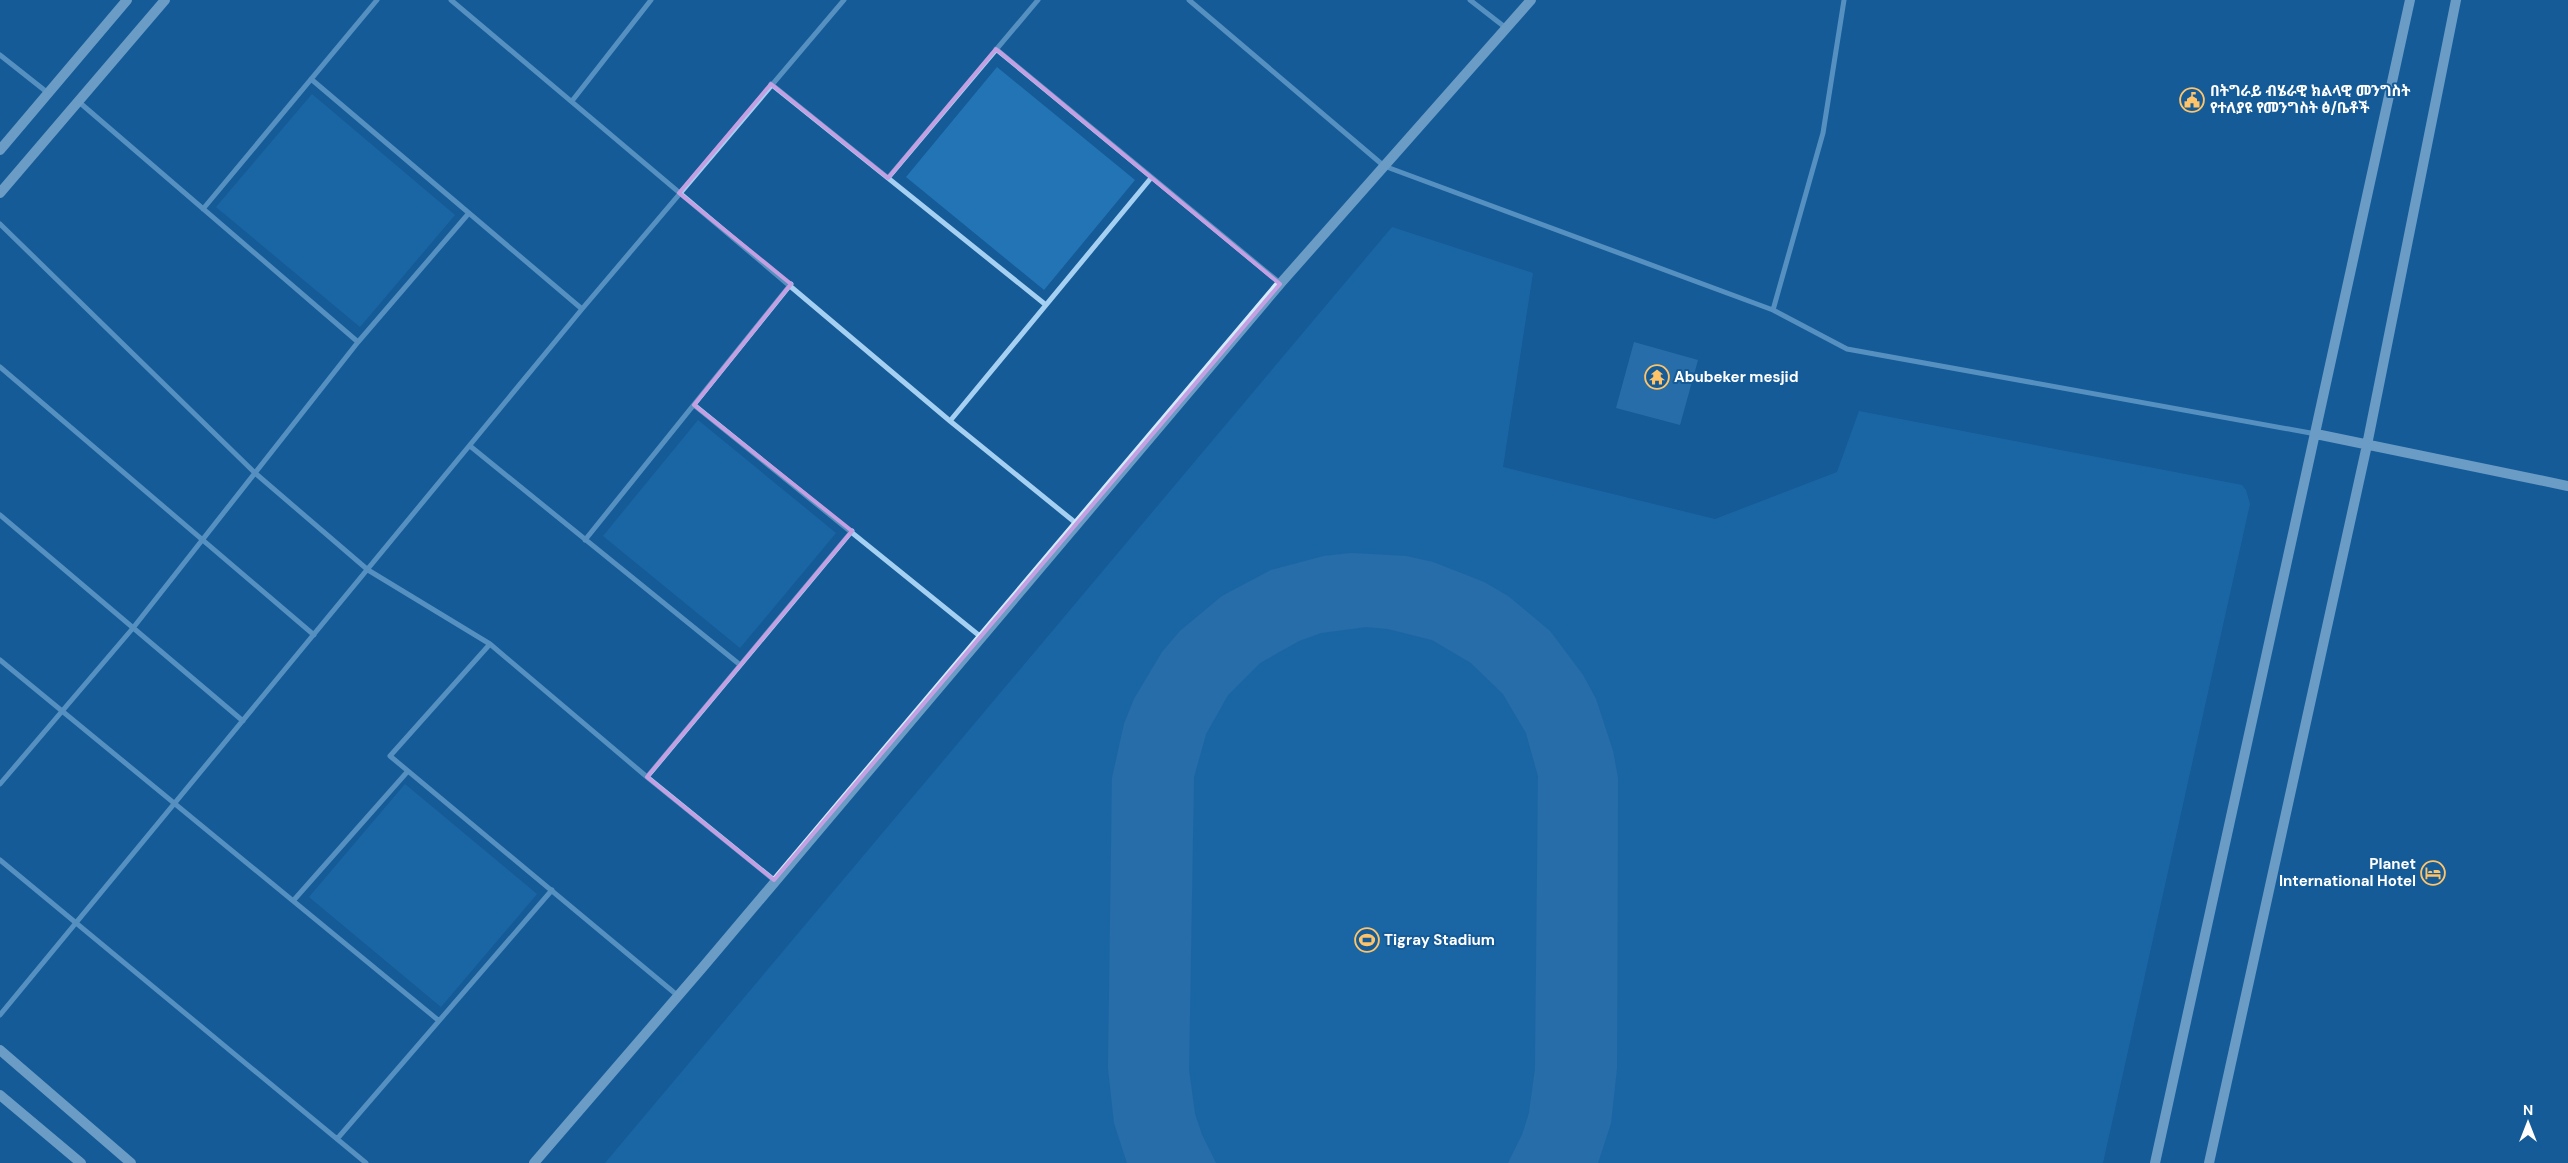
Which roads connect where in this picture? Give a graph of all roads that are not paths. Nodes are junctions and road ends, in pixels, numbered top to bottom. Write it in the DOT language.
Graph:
graph roads {
  1 [pos="127,0"];
  2 [pos="165,0"];
  3 [pos="377,0"];
  4 [pos="452,0"];
  5 [pos="651,0"];
  6 [pos="844,0"];
  7 [pos="1038,0"];
  8 [pos="1189,0"];
  9 [pos="1470,0"];
  10 [pos="1531,0"];
  11 [pos="1844,0"];
  12 [pos="2410,0"];
  13 [pos="2456,0"];
  14 [pos="1506,28"];
  15 [pos="996,49"];
  16 [pos="0,55"];
  17 [pos="311,79"];
  18 [pos="771,84"];
  19 [pos="49,93"];
  20 [pos="572,101"];
  21 [pos="79,102"];
  22 [pos="0,150"];
  23 [pos="1384,166"];
  24 [pos="888,178"];
  25 [pos="1151,178"];
  26 [pos="0,193"];
  27 [pos="679,193"];
  28 [pos="203,209"];
  29 [pos="469,213"];
  30 [pos="0,224"];
  31 [pos="791,284"];
  32 [pos="1280,284"];
  33 [pos="1046,305"];
  34 [pos="582,309"];
  35 [pos="1773,310"];
  36 [pos="358,342"];
  37 [pos="0,367"];
  38 [pos="694,405"];
  39 [pos="950,421"];
  40 [pos="2316,434"];
  41 [pos="2367,445"];
  42 [pos="470,446"];
  43 [pos="255,473"];
  44 [pos="2568,486"];
  45 [pos="0,515"];
  46 [pos="1077,524"];
  47 [pos="852,531"];
  48 [pos="586,540"];
  49 [pos="203,541"];
  50 [pos="368,570"];
  51 [pos="133,628"];
  52 [pos="314,635"];
  53 [pos="981,637"];
  54 [pos="490,644"];
  55 [pos="0,660"];
  56 [pos="739,664"];
  57 [pos="62,710"];
  58 [pos="242,721"];
  59 [pos="408,770"];
  60 [pos="647,777"];
  61 [pos="0,784"];
  62 [pos="175,803"];
  63 [pos="0,860"];
  64 [pos="774,880"];
  65 [pos="552,890"];
  66 [pos="293,901"];
  67 [pos="76,923"];
  68 [pos="677,995"];
  69 [pos="0,1014"];
  70 [pos="438,1020"];
  71 [pos="0,1050"];
  72 [pos="0,1095"];
  73 [pos="337,1139"];
  74 [pos="82,1163"];
  75 [pos="131,1163"];
  76 [pos="366,1163"];
  77 [pos="534,1163"];
  78 [pos="2155,1163"];
  79 [pos="2208,1163"];
  1 -- 19 [label="street"];
  2 -- 21 [label="street"];
  3 -- 17 [label="street"];
  4 -- 20 [label="street"];
  5 -- 20 [label="street"];
  6 -- 18 [label="street"];
  7 -- 15 [label="street"];
  8 -- 23 [label="street"];
  9 -- 14 [label="street"];
  10 -- 14 [label="street"];
  11 -- 35 [label="street"];
  12 -- 40 [label="street"];
  13 -- 41 [label="street"];
  14 -- 23 [label="street"];
  15 -- 24 [label="street"];
  15 -- 25 [label="street"];
  16 -- 19 [label="street"];
  17 -- 28 [label="street"];
  17 -- 29 [label="street"];
  18 -- 24 [label="street"];
  18 -- 27 [label="street"];
  19 -- 22 [label="street"];
  20 -- 27 [label="street"];
  21 -- 26 [label="street"];
  21 -- 28 [label="street"];
  23 -- 32 [label="street"];
  23 -- 35 [label="street"];
  24 -- 33 [label="street"];
  25 -- 32 [label="street"];
  25 -- 33 [label="street"];
  27 -- 31 [label="street"];
  27 -- 34 [label="street"];
  28 -- 36 [label="street"];
  29 -- 34 [label="street"];
  29 -- 36 [label="street"];
  30 -- 43 [label="street"];
  31 -- 38 [label="street"];
  31 -- 39 [label="street"];
  32 -- 46 [label="street"];
  33 -- 39 [label="street"];
  34 -- 42 [label="street"];
  35 -- 40 [label="street"];
  36 -- 43 [label="street"];
  37 -- 49 [label="street"];
  38 -- 47 [label="street"];
  38 -- 48 [label="street"];
  39 -- 46 [label="street"];
  40 -- 41 [label="street"];
  40 -- 78 [label="street"];
  41 -- 44 [label="street"];
  41 -- 79 [label="street"];
  42 -- 48 [label="street"];
  42 -- 50 [label="street"];
  43 -- 49 [label="street"];
  43 -- 50 [label="street"];
  45 -- 51 [label="street"];
  46 -- 53 [label="street"];
  47 -- 53 [label="street"];
  47 -- 56 [label="street"];
  48 -- 56 [label="street"];
  49 -- 51 [label="street"];
  49 -- 52 [label="street"];
  50 -- 52 [label="street"];
  50 -- 54 [label="street"];
  51 -- 57 [label="street"];
  51 -- 58 [label="street"];
  52 -- 58 [label="street"];
  53 -- 64 [label="street"];
  54 -- 59 [label="street"];
  54 -- 60 [label="street"];
  55 -- 57 [label="street"];
  56 -- 60 [label="street"];
  57 -- 61 [label="street"];
  57 -- 62 [label="street"];
  58 -- 62 [label="street"];
  59 -- 65 [label="street"];
  59 -- 66 [label="street"];
  60 -- 64 [label="street"];
  62 -- 66 [label="street"];
  62 -- 67 [label="street"];
  63 -- 67 [label="street"];
  64 -- 68 [label="street"];
  65 -- 68 [label="street"];
  65 -- 70 [label="street"];
  66 -- 70 [label="street"];
  67 -- 69 [label="street"];
  67 -- 73 [label="street"];
  68 -- 77 [label="street"];
  70 -- 73 [label="street"];
  71 -- 75 [label="street"];
  72 -- 74 [label="street"];
  73 -- 76 [label="street"];
}
